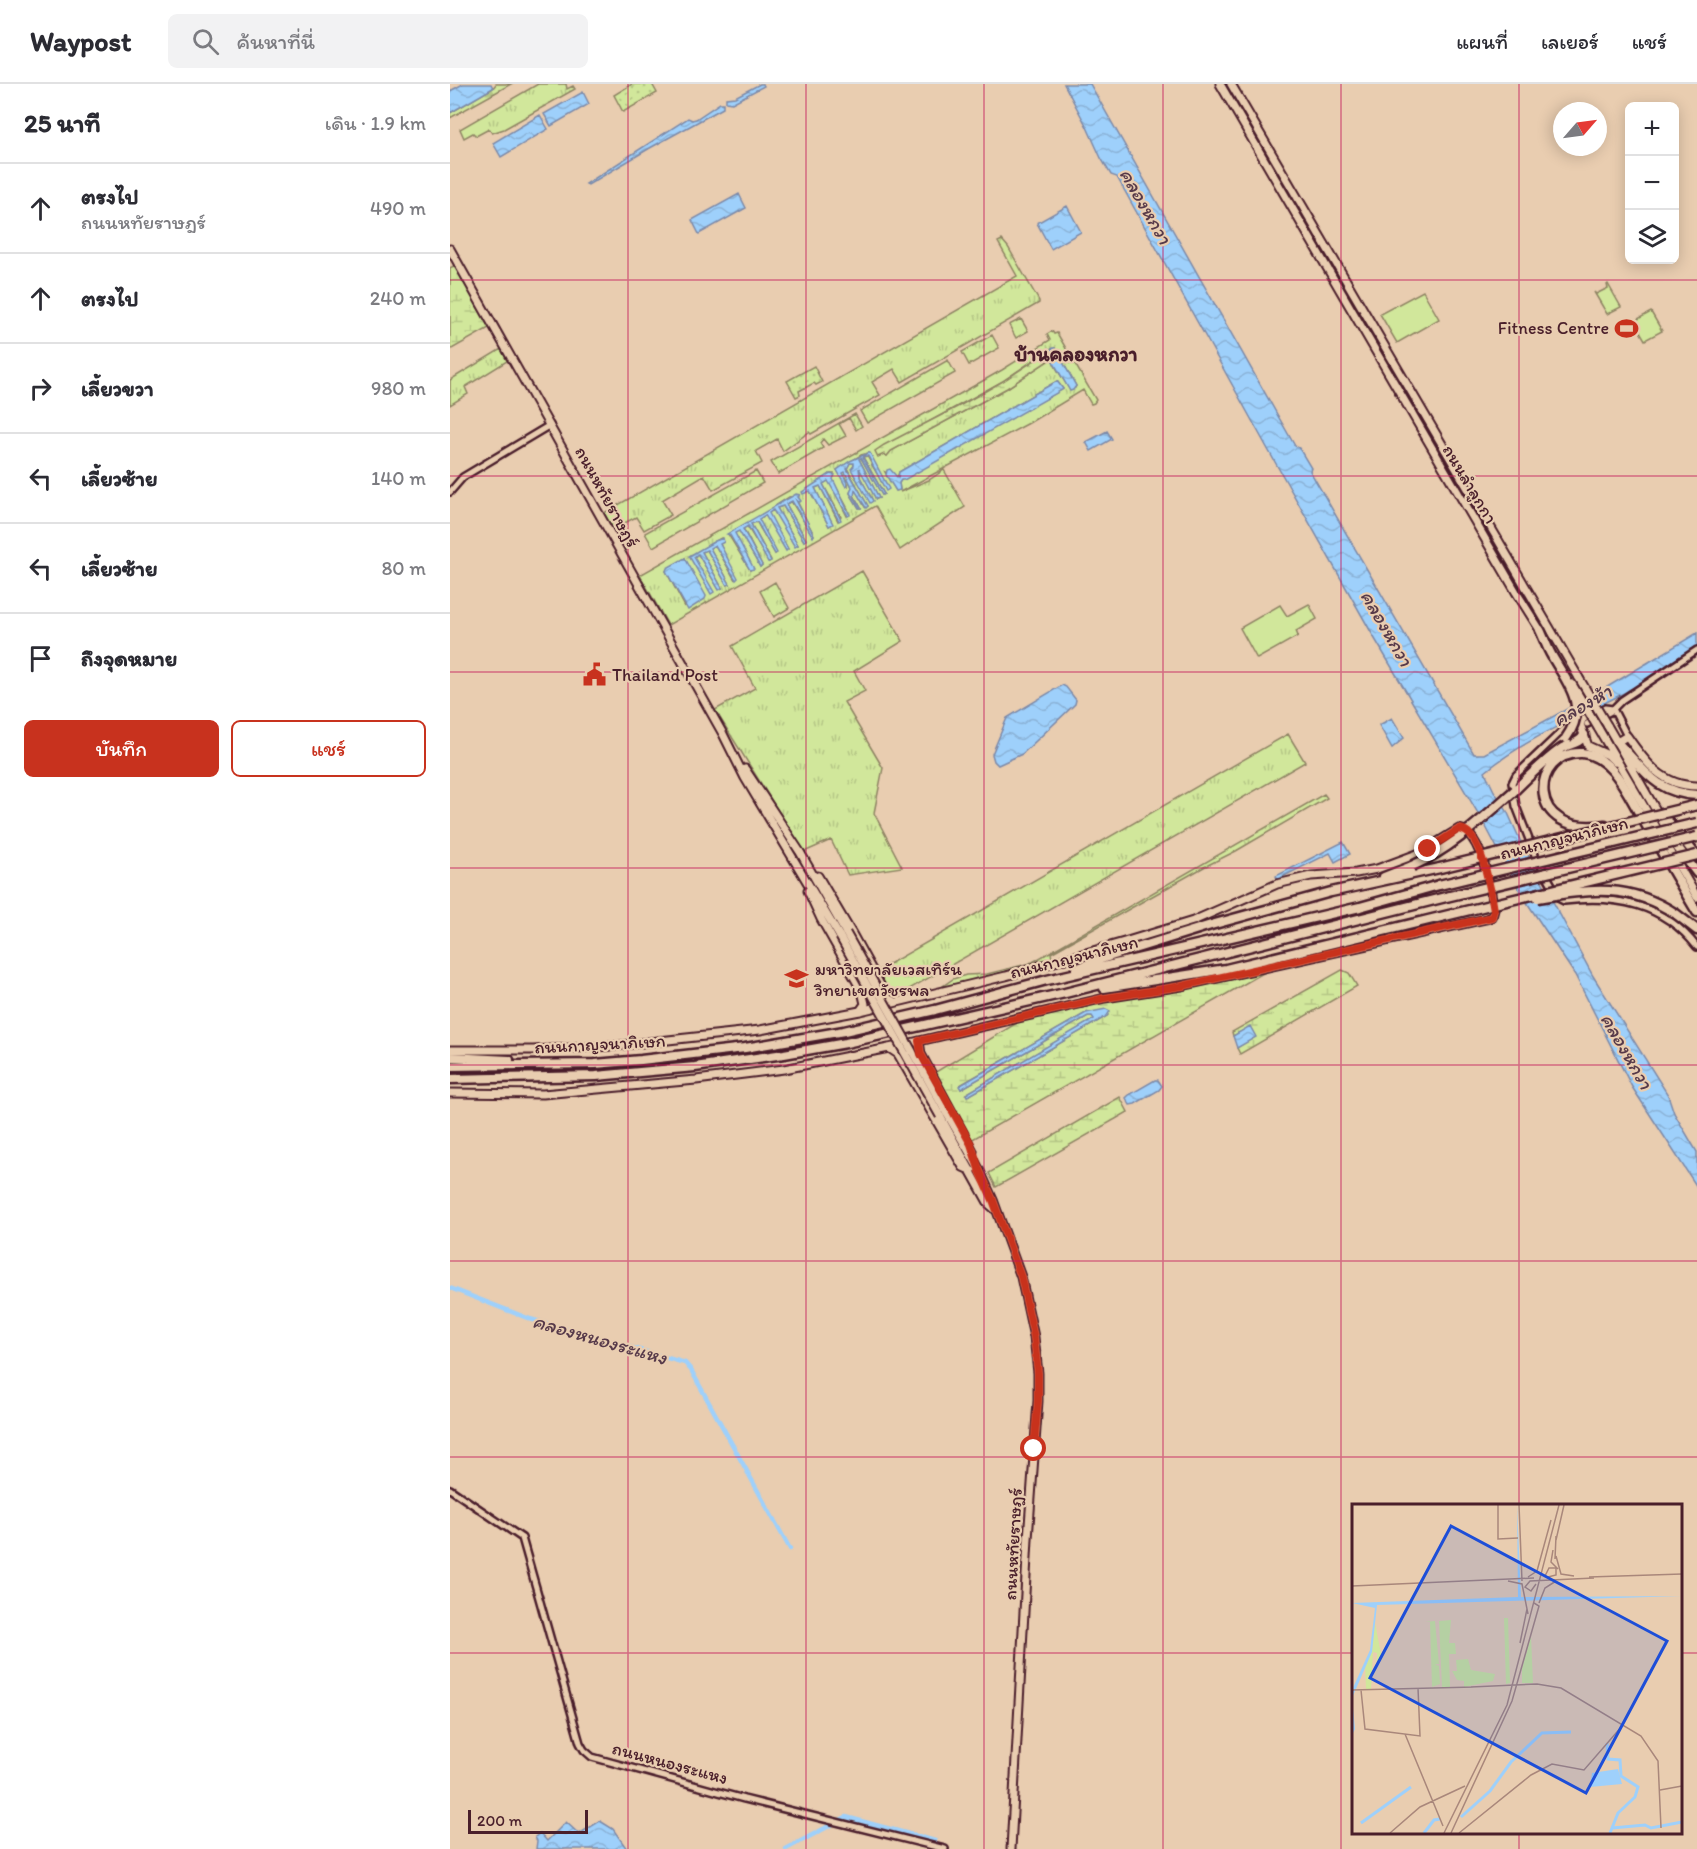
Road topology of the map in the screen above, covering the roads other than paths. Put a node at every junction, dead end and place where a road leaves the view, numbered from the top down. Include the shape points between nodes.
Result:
1 (1220, 84) edge
2 (1231, 84) edge
3 (450, 249) edge
4 (550, 425) junction
5 (450, 492) edge
6 (1540, 630) junction
7 (1697, 650) edge
8 (1613, 709) junction
9 (1584, 724) junction
10 (1598, 728) junction
11 (1584, 735) junction
12 (1627, 736) junction
13 (1617, 742) junction
14 (737, 760) junction
15 (1540, 766) junction
16 (1624, 773) junction
17 (1697, 786) edge
18 (1697, 795) edge
19 (1697, 805) edge
20 (1635, 806) junction
21 (1657, 812) junction
22 (1629, 820) junction
23 (1697, 823) edge
24 (1697, 837) edge
25 (1678, 848) junction
26 (800, 852) junction
27 (792, 856) junction
28 (1697, 856) edge
29 (1697, 873) edge
30 (1697, 880) edge
31 (1366, 883) junction
32 (1697, 897) edge
33 (1697, 904) edge
34 (1491, 906) junction
35 (1697, 912) edge
36 (1697, 930) edge
37 (843, 935) junction
38 (1697, 947) edge
39 (1047, 980) junction
40 (1065, 993) junction
41 (897, 1002) junction
42 (860, 1011) junction
43 (919, 1041) junction
44 (889, 1048) junction
45 (450, 1050) edge
46 (450, 1057) edge
47 (924, 1060) junction
48 (541, 1065) junction
49 (450, 1066) edge
50 (907, 1069) junction
51 (450, 1079) edge
52 (450, 1093) edge
53 (975, 1170) junction
54 (450, 1489) edge
55 (945, 1849) edge
56 (1011, 1849) edge

1 - 6 main road, ถนนลำลูกกา
2 - 13 main road, ถนนลำลูกกา, bridge
3 - 4 main road, ถนนหทัยราษฎร์
4 - 5 street via 463,477
4 - 14 main road, ถนนหทัยราษฎร์
6 - 10 main road, ถนนลำลูกกา, bridge
6 - 15 highway, bridge via 1576,702 1574,723 1566,738
7 - 8 street
8 - 9 street via 1605,708
8 - 12 street
9 - 10 main road via 1589,742 1595,747 1602,743
9 - 11 main road
9 - 38 street via 1573,724 1560,733 1512,783 1513,797 1535,855 1560,899 1612,899 1644,907 1676,923
10 - 16 main road, ถนนลำลูกกา
11 - 15 highway via 1581,741 1563,748
11 - 16 main road via 1589,748 1611,758
12 - 13 main road
12 - 17 main road via 1659,774 1675,783
13 - 18 highway via 1658,784
13 - 21 main road, ถนนลำลูกกา
14 - 26 main road, ถนนหทัยราษฎร์
14 - 27 main road, ถนนหทัยราษฎร์
15 - 31 highway, bridge via 1449,846 1412,866
16 - 32 main road, ถนนลำลูกกา
19 - 22 highway, bridge
20 - 22 highway, bridge via 1616,775 1598,758 1580,753 1560,758 1548,772 1543,793 1549,809 1564,822 1599,826
20 - 33 highway
20 - 35 highway
21 - 25 main road, ถนนลำลูกกา
21 - 28 highway
22 - 31 highway, bridge
23 - 39 highway, ถนนกาญจนาภิเษก, bridge
24 - 40 highway, ถนนกาญจนาภิเษก, bridge
25 - 29 highway
25 - 30 main road, ถนนลำลูกกา
26 - 37 main road, ถนนหทัยราษฎร์
26 - 41 main road via 822,882 884,992
27 - 37 main road, ถนนหทัยราษฎร์
27 - 42 main road via 821,919 862,991 865,1004
28 - 34 highway, bridge
31 - 39 highway via 1211,925
34 - 36 highway, bridge via 1573,891 1621,891 1662,905
34 - 40 highway, bridge via 1226,969
37 - 53 main road, ถนนหทัยราษฎร์, bridge
39 - 48 highway, ถนนกาญจนาภิเษก via 936,1010 782,1043 641,1060
40 - 51 highway, ถนนกาญจนาภิเษก via 846,1043 747,1060 596,1076
41 - 42 main road
41 - 43 main road via 1006,976 1193,921 1277,884 1377,869 1420,853 1459,829 1471,835 1484,867 1494,910 1492,917
42 - 45 main road via 760,1030 613,1046
43 - 44 main road
43 - 47 main road
44 - 50 main road via 898,1053
44 - 52 main road via 784,1069 696,1080 543,1094
46 - 48 highway
47 - 50 main road via 915,1059
47 - 53 main road via 971,1144
48 - 49 highway, ถนนกาญจนาภิเษก
50 - 53 main road via 963,1167
53 - 56 main road, ถนนหทัยราษฎร์ via 989,1204 996,1210 1021,1277 1034,1337 1038,1389
54 - 55 street, ถนนหนองระแหง via 522,1538 578,1736 588,1754 598,1760

